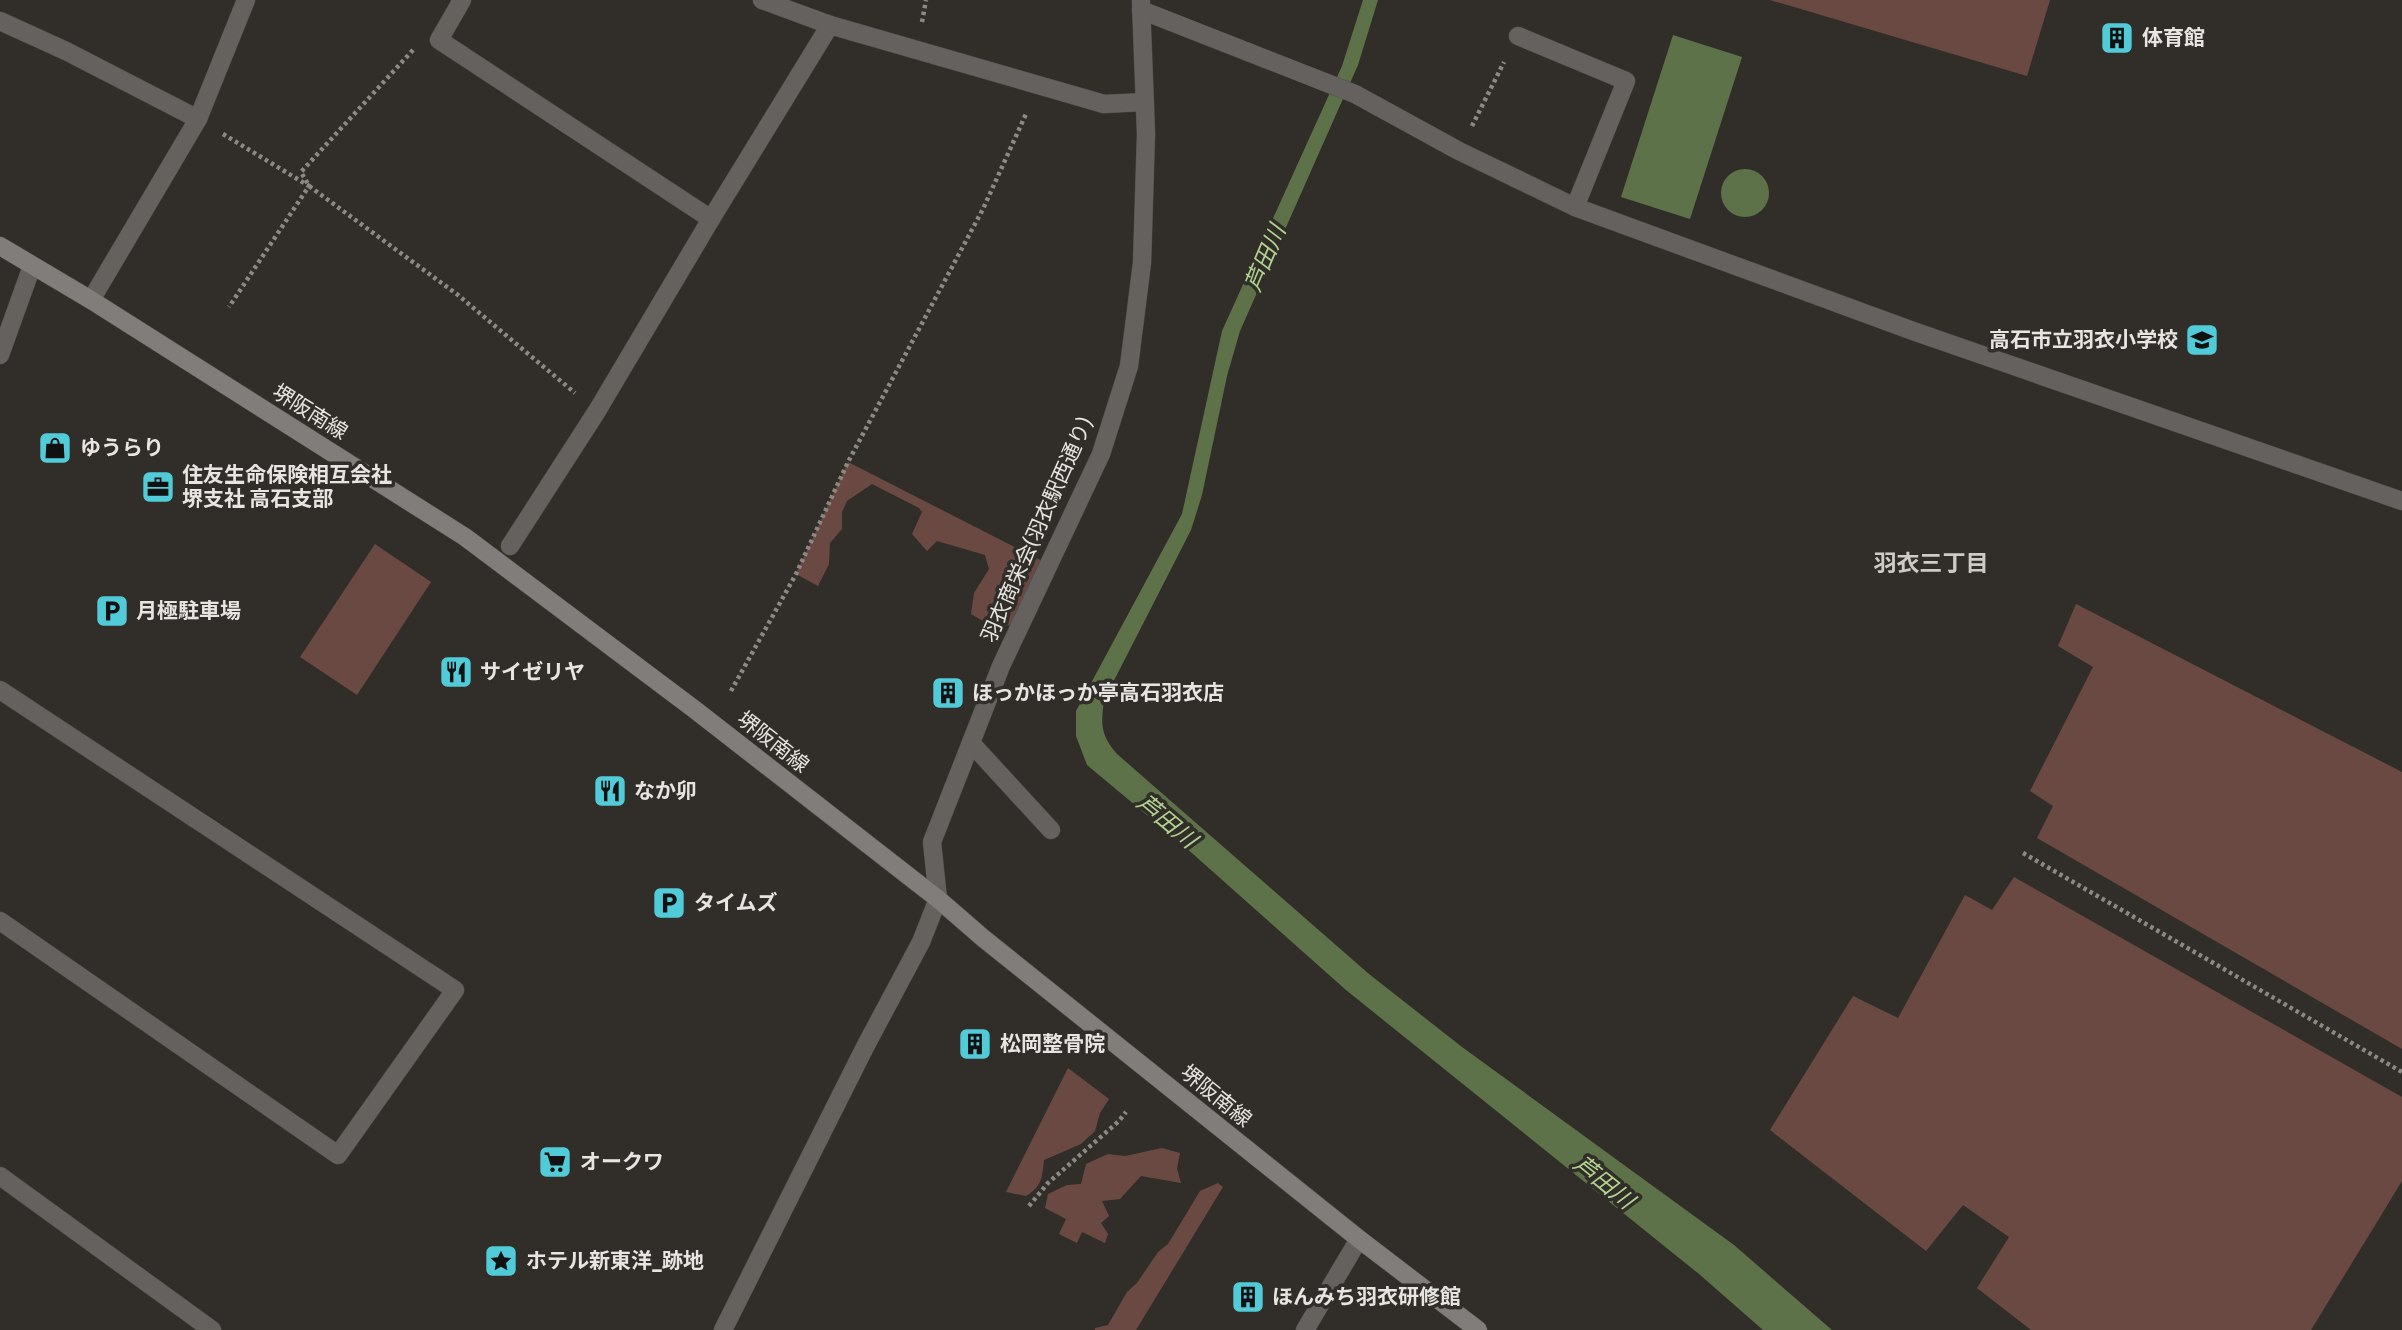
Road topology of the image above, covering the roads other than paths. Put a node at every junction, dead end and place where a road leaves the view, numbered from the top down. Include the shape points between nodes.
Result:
1 (246, 0) edge
2 (462, 0) edge
3 (762, 0) edge
4 (1141, 5) edge
5 (0, 21) edge
6 (830, 25) junction
7 (1518, 36) road end
8 (1145, 102) junction
9 (198, 119) junction
10 (1575, 207) junction
11 (711, 219) junction
12 (0, 246) edge
13 (33, 266) junction
14 (91, 300) junction
15 (0, 355) edge
16 (2402, 501) edge
17 (510, 546) dead end
18 (0, 690) edge
19 (971, 743) junction
20 (1051, 830) dead end
21 (938, 899) junction
22 (0, 921) edge
23 (0, 1177) edge
24 (1359, 1238) junction
25 (725, 1329) edge
26 (212, 1330) edge
27 (1305, 1330) edge
28 (1478, 1330) edge

1 - 9 street
2 - 11 street via 439,40
3 - 6 street
4 - 8 street, 羽衣商栄会(羽衣駅西通り)
4 - 10 street via 1355,94
5 - 9 street
6 - 8 street via 1104,104
6 - 11 street
7 - 10 street via 1626,81
8 - 19 street, 羽衣商栄会(羽衣駅西通り) via 1142,263 1129,366 1101,454 1001,666
9 - 14 street
10 - 16 street via 1913,331
11 - 17 street
12 - 13 main road, 堺阪南線
13 - 14 main road, 堺阪南線
13 - 15 street
14 - 21 main road, 堺阪南線 via 466,537
18 - 22 street via 455,990 338,1155
19 - 20 street
19 - 21 street, 羽衣商栄会(羽衣駅西通り) via 932,842
21 - 24 main road, 堺阪南線
21 - 25 street via 921,942
23 - 26 street
24 - 27 street
24 - 28 main road, 堺阪南線

